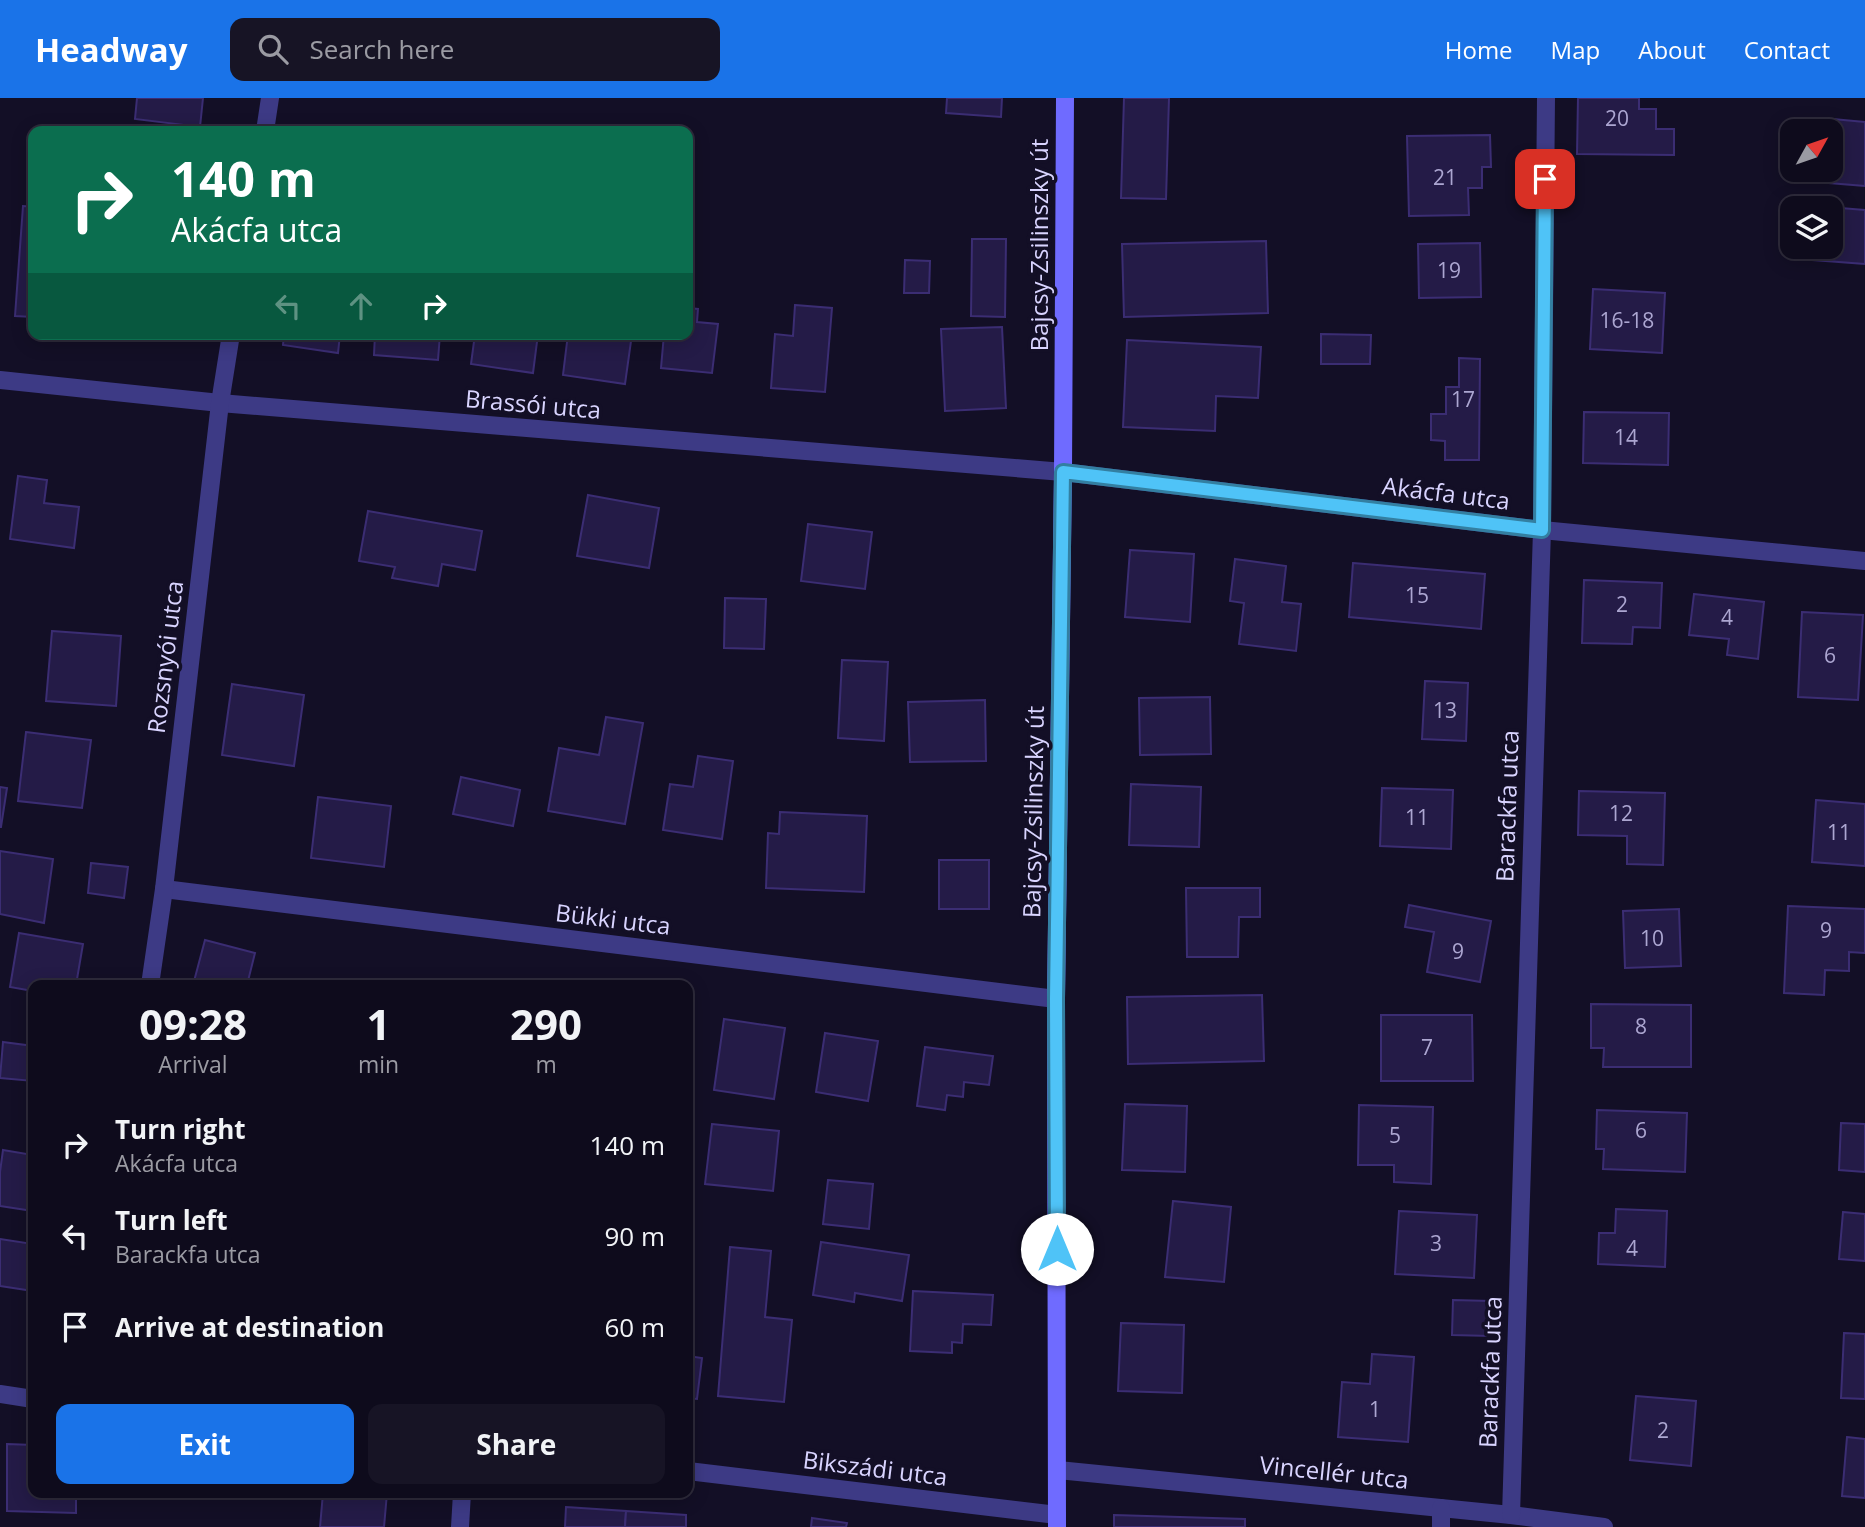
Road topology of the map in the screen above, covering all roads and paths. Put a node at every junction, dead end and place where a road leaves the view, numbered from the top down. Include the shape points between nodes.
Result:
1 (270, 98) edge
2 (1065, 98) edge
3 (1546, 98) edge
4 (266, 126) edge
5 (230, 340) edge
6 (0, 380) edge
7 (220, 404) junction
8 (1063, 472) junction
9 (1542, 530) junction
10 (1865, 561) edge
11 (164, 889) junction
12 (151, 980) edge
13 (1056, 999) junction
14 (0, 1394) edge
15 (28, 1398) edge
16 (1058, 1471) junction
17 (693, 1472) edge
18 (462, 1498) edge
19 (1441, 1508) junction
20 (1511, 1515) junction
21 (1057, 1521) edge
22 (460, 1527) edge
23 (1441, 1527) edge
24 (1604, 1527) edge

1 - 4 street
2 - 8 main road, Bajcsy-Zsilinszky út
3 - 9 street, Barackfa utca
5 - 7 street, Rozsnyói utca
6 - 7 street, Brassói utca
7 - 8 street, Brassói utca
7 - 11 street, Rozsnyói utca
8 - 9 street, Akácfa utca
8 - 13 main road, Bajcsy-Zsilinszky út
9 - 10 street, Akácfa utca
9 - 20 street, Barackfa utca
11 - 12 street, Rozsnyói utca
11 - 13 street, Bükki utca
13 - 16 main road, Bajcsy-Zsilinszky út
14 - 15 street
16 - 19 street, Vincellér utca
16 - 21 main road, Bajcsy-Zsilinszky út
17 - 21 street, Bikszádi utca
18 - 22 street
19 - 20 street, Vincellér utca
19 - 23 street
20 - 24 street, Vincellér utca

